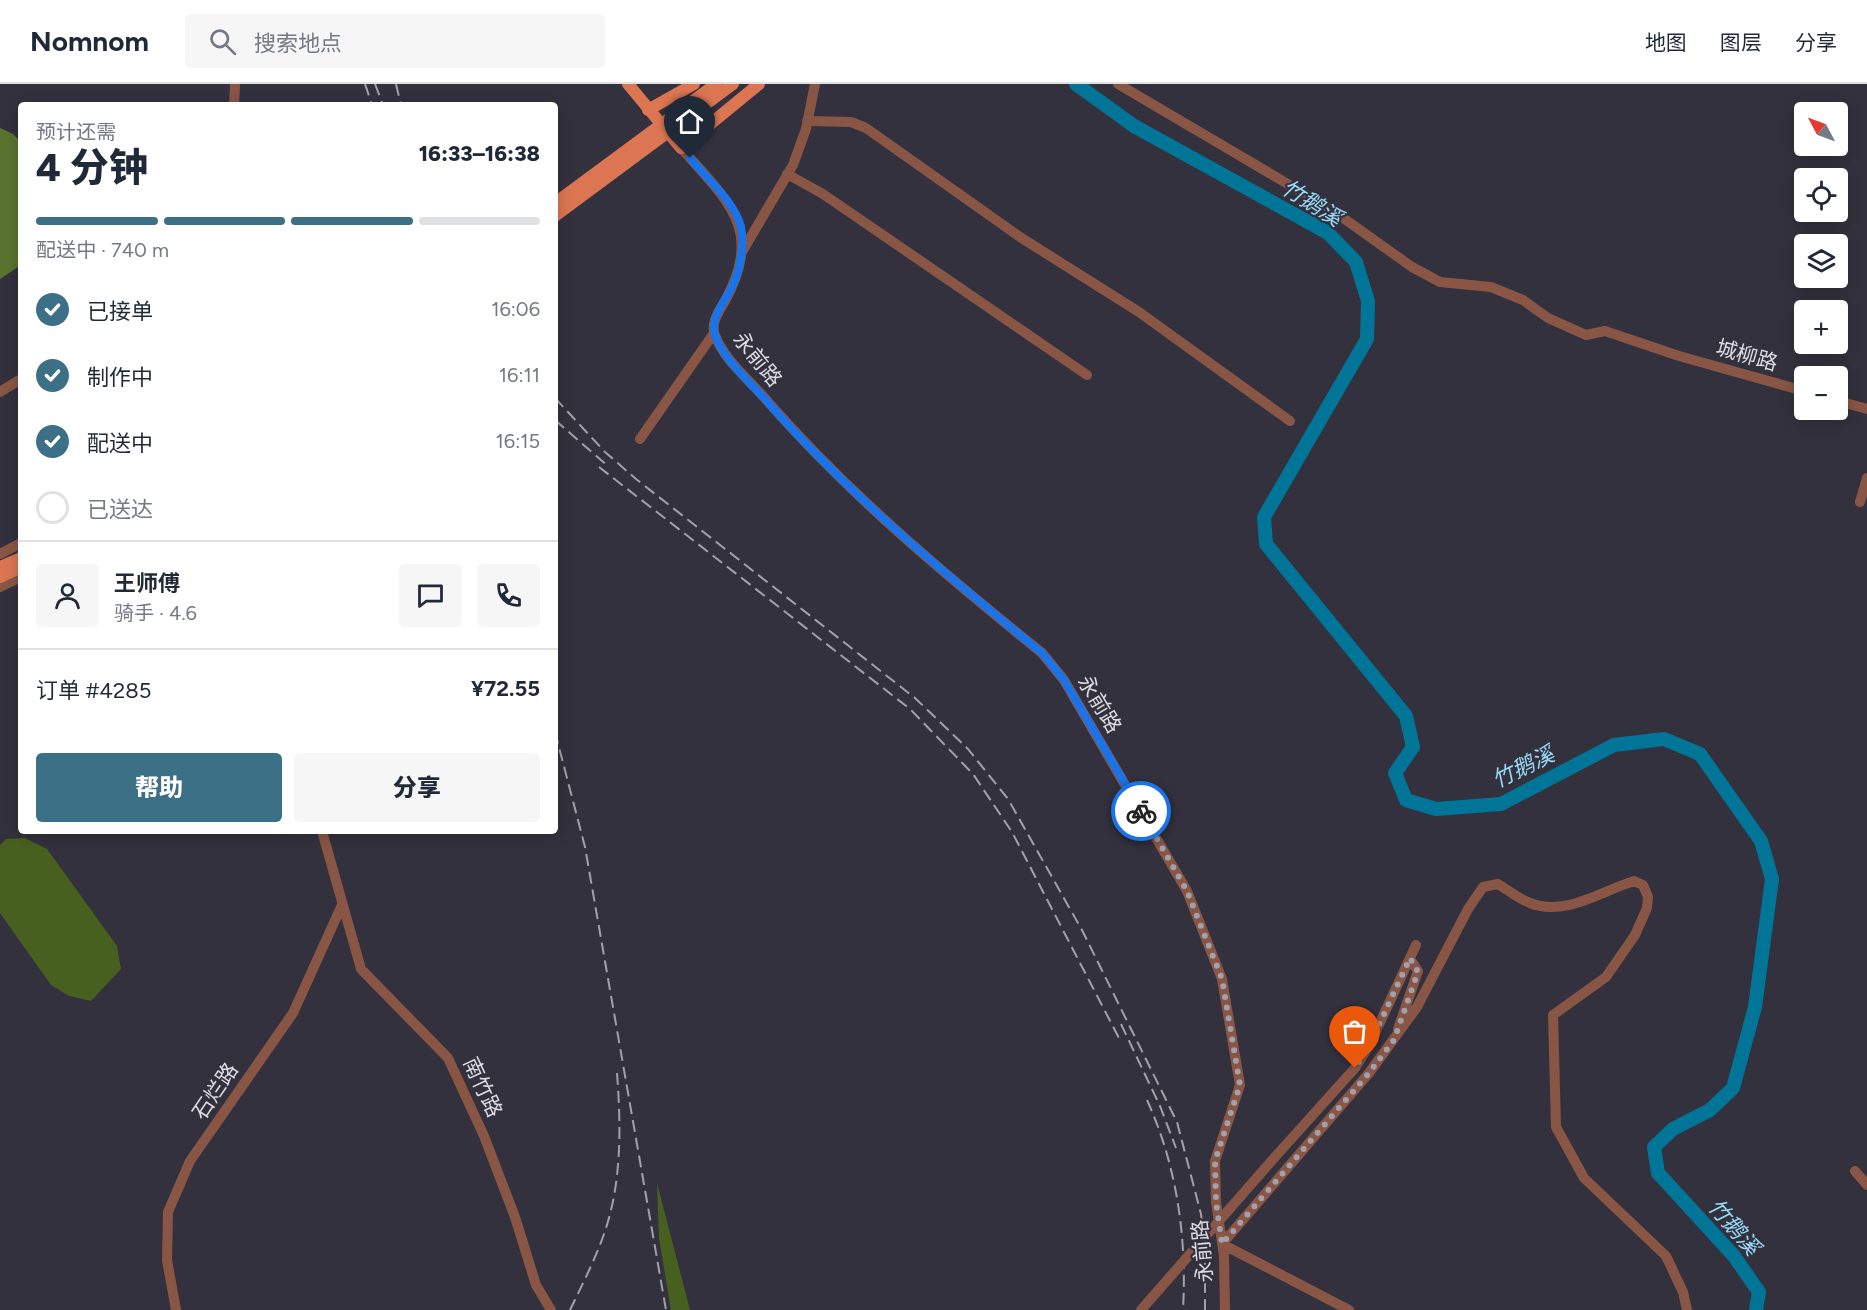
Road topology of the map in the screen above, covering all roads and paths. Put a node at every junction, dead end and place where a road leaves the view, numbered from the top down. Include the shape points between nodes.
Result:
1 (235, 84) edge
2 (628, 84) edge
3 (694, 84) edge
4 (716, 84) edge
5 (733, 84) edge
6 (759, 84) edge
7 (815, 84) edge
8 (1118, 84) edge
9 (234, 102) edge
10 (648, 110) junction
11 (807, 121) junction
12 (681, 148) junction
13 (787, 174) junction
14 (558, 201) edge
15 (558, 214) edge
16 (742, 252) junction
17 (714, 333) junction
18 (1087, 375) dead end
19 (18, 381) edge
20 (1794, 388) edge
21 (0, 392) edge
22 (1848, 404) edge
23 (1867, 409) edge
24 (1290, 421) dead end
25 (640, 440) dead end
26 (1867, 478) edge
27 (1860, 501) dead end
28 (18, 545) edge
29 (0, 554) edge
30 (18, 559) edge
31 (0, 567) edge
32 (18, 569) edge
33 (0, 578) edge
34 (18, 578) edge
35 (0, 587) edge
36 (323, 834) edge
37 (342, 905) junction
38 (1416, 945) dead end
39 (1410, 958) junction
40 (1394, 1040) junction
41 (1856, 1171) dead end
42 (1867, 1185) edge
43 (1222, 1244) junction
44 (176, 1310) edge
45 (551, 1310) edge
46 (1141, 1310) edge
47 (1225, 1310) edge
48 (1349, 1310) edge
49 (1687, 1310) edge

1 - 9 street
2 - 10 main road
3 - 10 main road
4 - 14 main road, bridge
5 - 15 main road, bridge
6 - 12 main road
7 - 11 street
8 - 20 street, 城柳路 via 1332,210 1412,267 1440,282 1491,287 1586,335 1605,331
10 - 12 main road
11 - 13 street
11 - 24 street via 851,122 866,128 1020,237 1139,312
12 - 16 street, 永前路 via 730,207 741,227
13 - 16 street
13 - 18 street via 823,194
16 - 17 street, 永前路 via 734,284 716,318
17 - 25 street
17 - 43 street, 永前路 via 726,354 801,441 869,508 1042,653 1064,680 1187,891 1222,979 1240,1085 1215,1161
19 - 21 street
22 - 23 street
26 - 27 street
28 - 29 street
30 - 31 main road
32 - 33 main road
34 - 35 street
36 - 37 street, 南竹路
37 - 44 street, 石烂路 via 293,1013 190,1161 168,1212 167,1260
37 - 45 street, 南竹路 via 361,969 448,1058 484,1136 536,1285
38 - 39 street
39 - 40 street via 1418,972
39 - 46 street, bridge via 1355,1068
40 - 43 street
40 - 49 street via 1417,1007 1468,909 1484,887 1498,884 1530,904 1553,908 1566,907 1634,881 1642,885 1648,897 1647,908 1635,935 1606,977 1553,1015 1556,1128 1584,1178 1666,1256
41 - 42 street
43 - 47 street, 永前路
43 - 48 street

